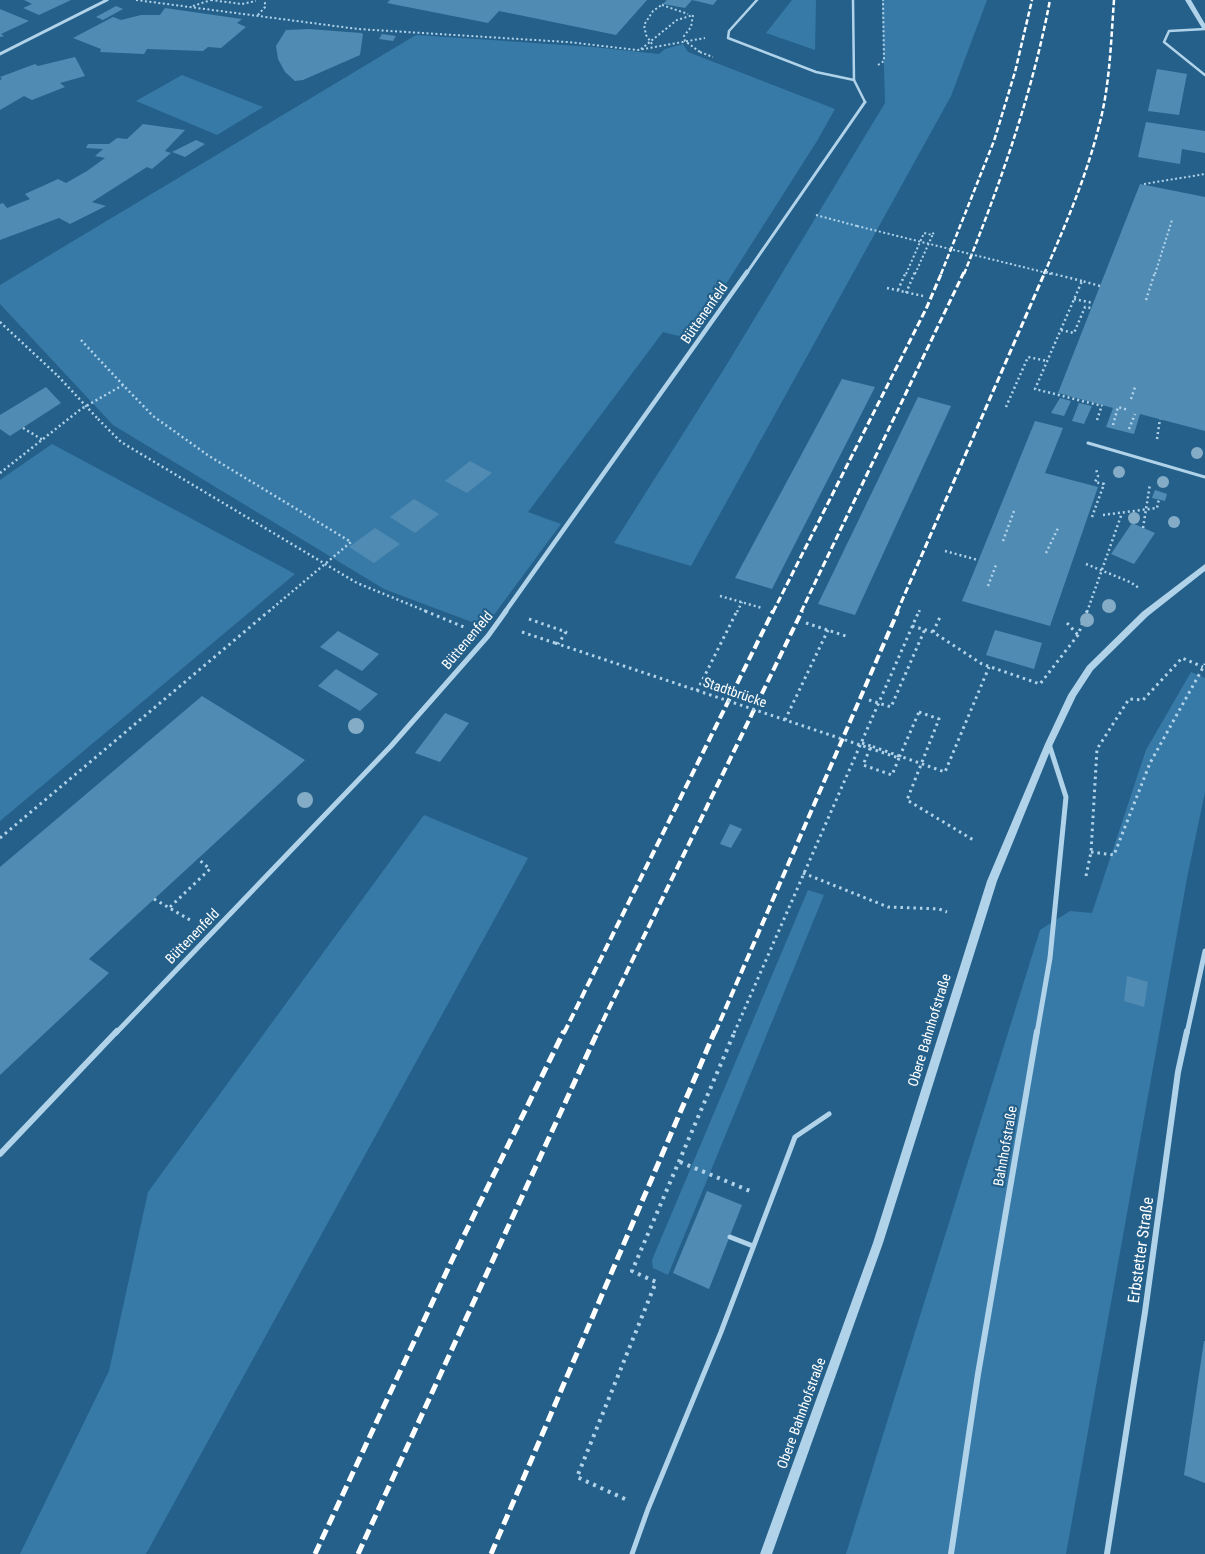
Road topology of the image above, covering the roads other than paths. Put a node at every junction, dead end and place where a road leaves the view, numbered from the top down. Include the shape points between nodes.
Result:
1 (107, 0) edge
2 (757, 0) edge
3 (853, 0) edge
4 (1188, 0) edge
5 (1205, 28) edge
6 (0, 54) edge
7 (1205, 75) edge
8 (854, 80) junction
9 (865, 102) joint
10 (1088, 443) dead end
11 (1205, 477) edge
12 (1205, 567) edge
13 (1049, 744) junction
14 (1205, 951) edge
15 (829, 1114) dead end
16 (0, 1154) edge
17 (730, 1237) dead end
18 (753, 1246) junction
19 (632, 1554) edge
20 (766, 1554) edge
21 (951, 1554) edge
22 (1107, 1554) edge

1 - 6 street
2 - 8 lane via 729,32 728,38 816,72
3 - 8 lane
4 - 5 street
5 - 7 lane via 1169,31 1164,42
8 - 9 lane, Büttenenfeld
9 - 16 street, Büttenenfeld via 488,636 391,746
10 - 11 lane
12 - 13 street, Obere Bahnhofstraße via 1145,614 1090,668 1072,695
13 - 20 street, Obere Bahnhofstraße via 992,881 878,1243
13 - 21 street, Bahnhofstraße via 1066,796 1050,958 978,1374
14 - 22 street, Erbstetter Straße via 1178,1072
15 - 18 lane via 796,1137
17 - 18 lane
18 - 19 lane

